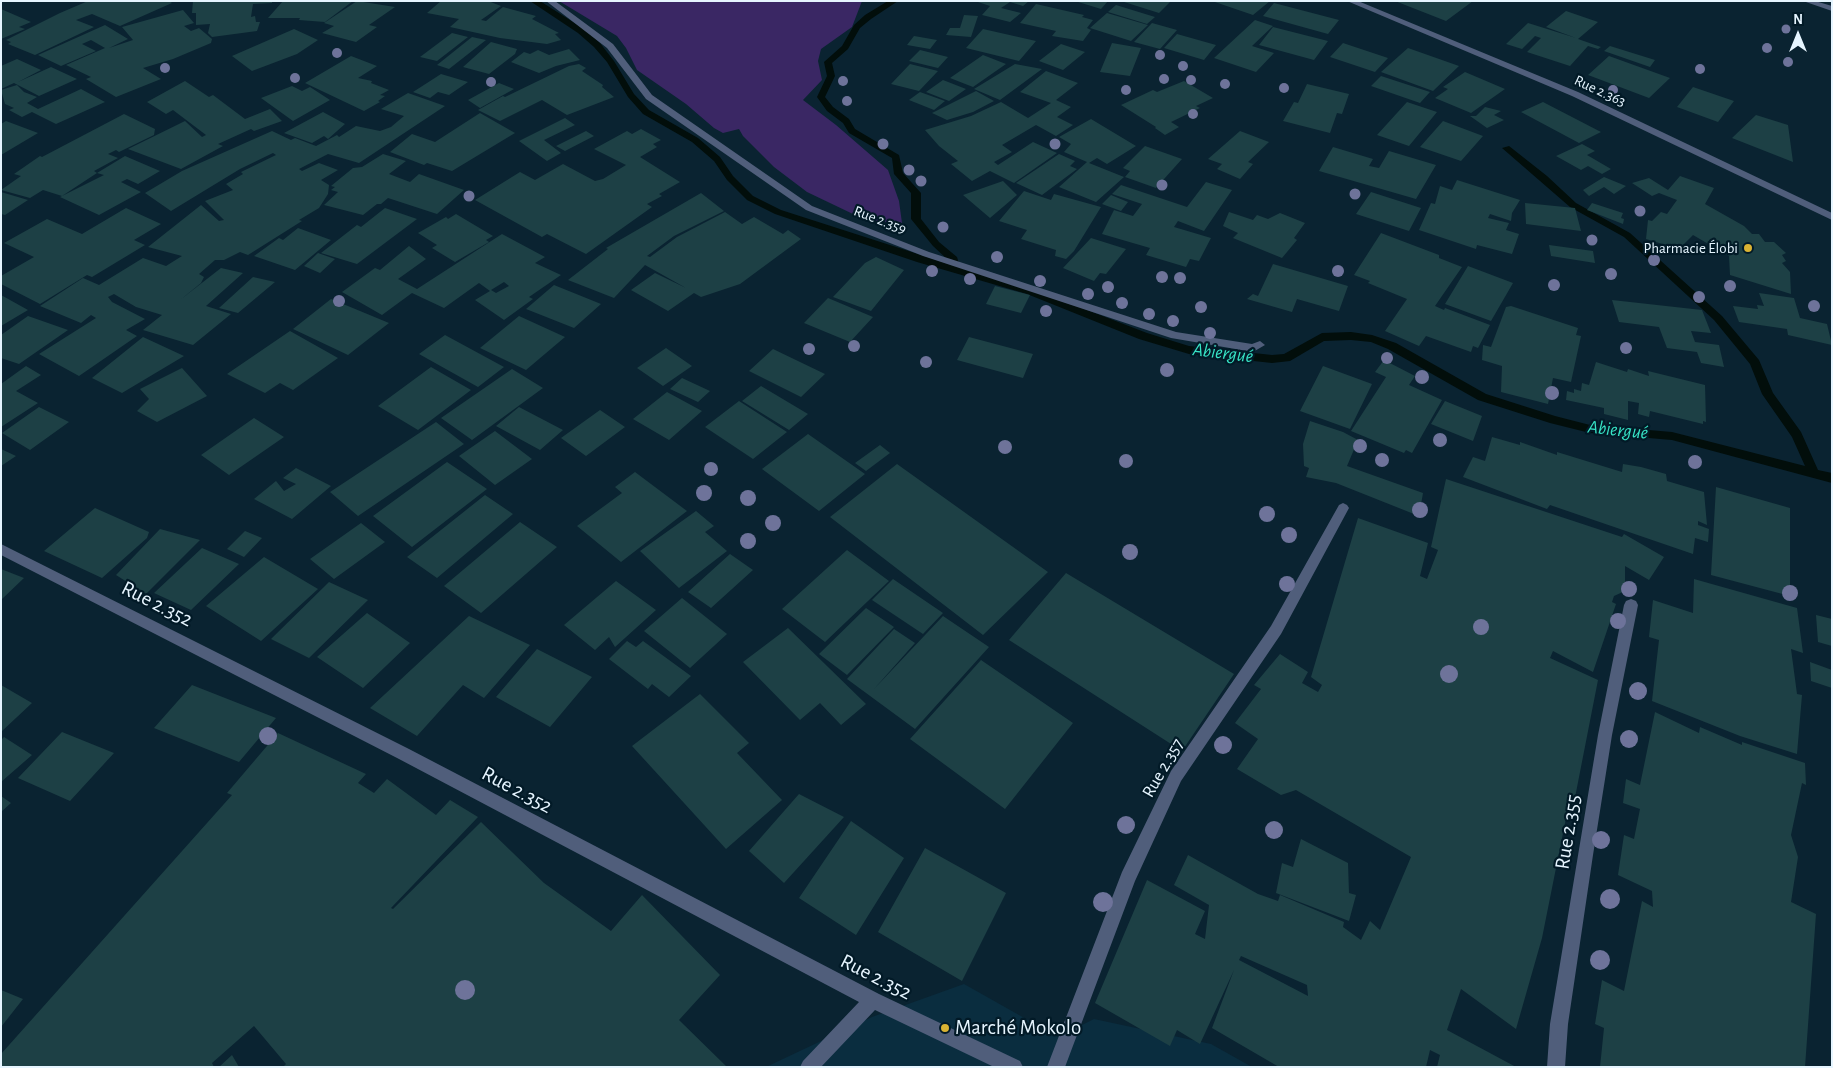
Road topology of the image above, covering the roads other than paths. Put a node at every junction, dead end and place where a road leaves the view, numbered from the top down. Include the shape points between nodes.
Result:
1 (550, 1) edge
2 (1351, 1) edge
3 (1807, 1) edge
4 (1832, 9) edge
5 (1832, 217) edge
6 (1260, 345) dead end
7 (1342, 508) dead end
8 (1, 549) edge
9 (1632, 605) dead end
10 (873, 1000) junction
11 (808, 1067) edge
12 (1014, 1067) edge
13 (1056, 1067) edge
14 (1556, 1067) edge

1 - 6 street, Rue 2.359 via 610,46 649,97 809,208 926,254 1175,335 1253,348
2 - 5 street, Rue 2.363 via 1575,94
3 - 4 street
7 - 13 street, Rue 2.357 via 1276,630 1176,776 1128,878
8 - 10 street, Rue 2.352 via 404,754
9 - 14 street, Rue 2.355 via 1588,837 1559,1024
10 - 11 street
10 - 12 street, Rue 2.352

